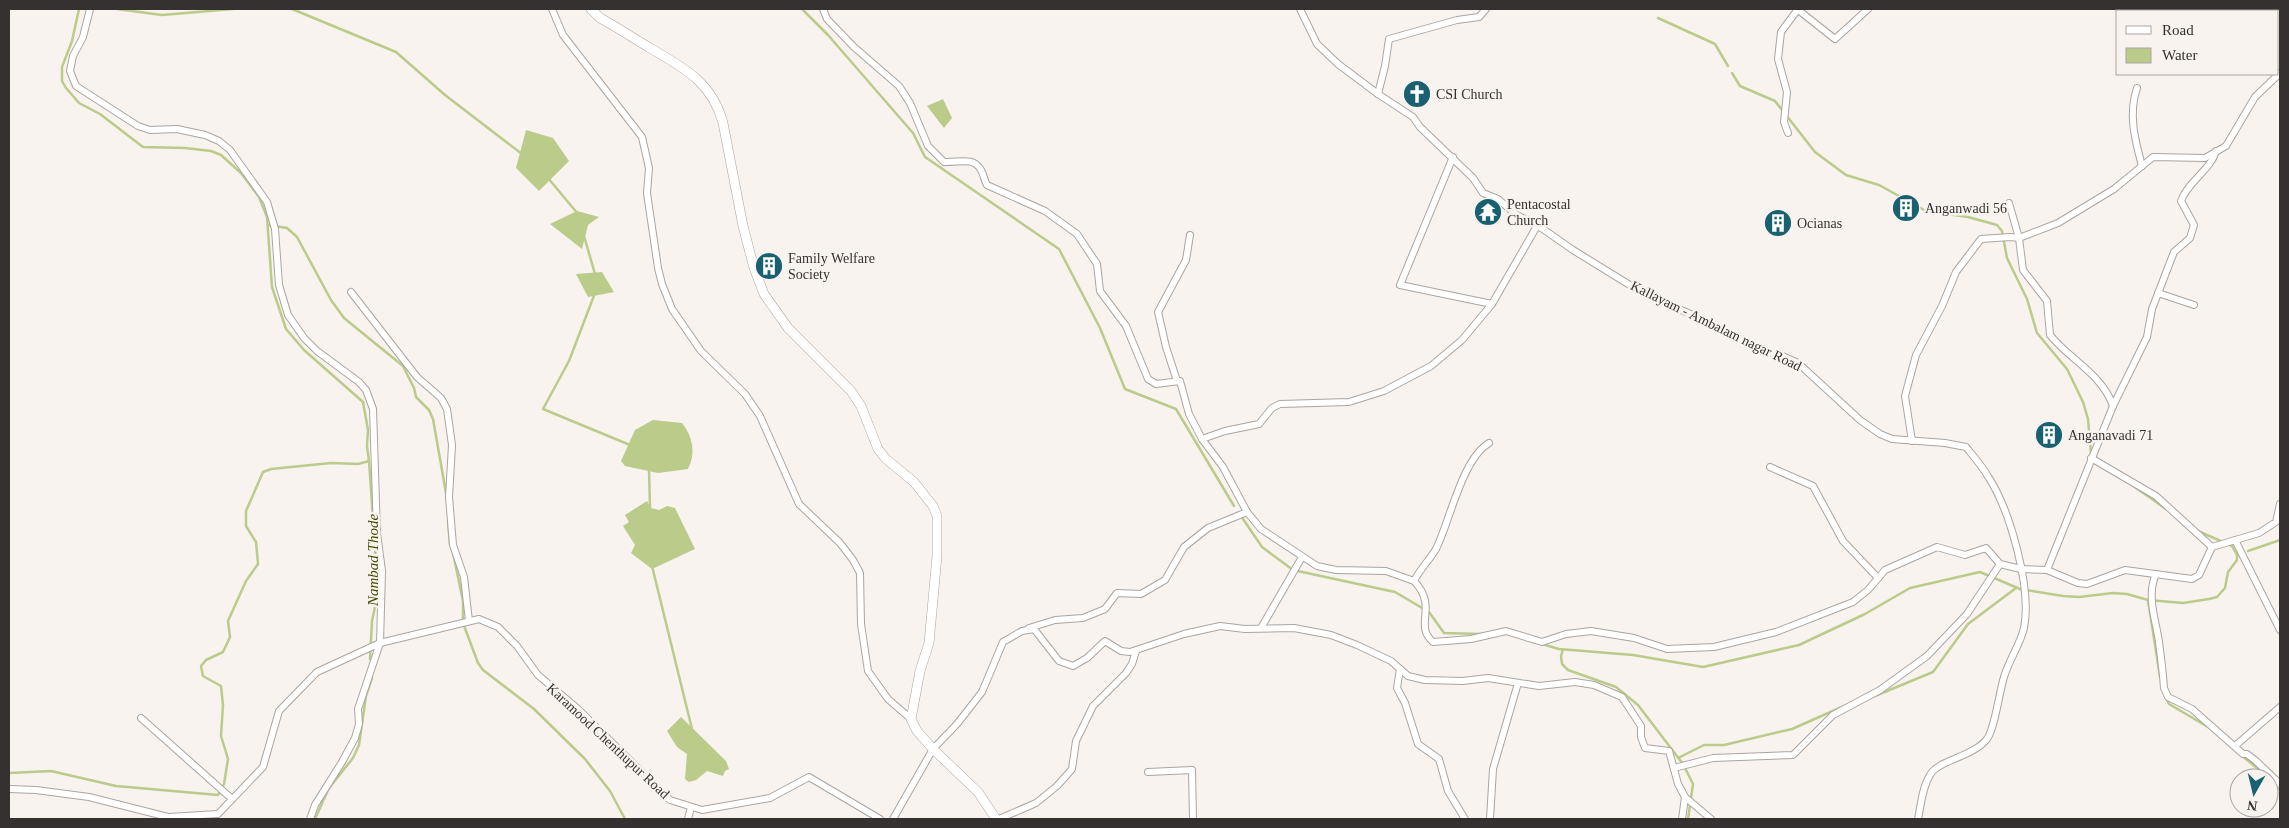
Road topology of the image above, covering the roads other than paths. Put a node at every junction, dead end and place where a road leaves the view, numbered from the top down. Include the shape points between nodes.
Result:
1 (90, 9) edge
2 (552, 9) edge
3 (591, 9) edge
4 (823, 9) edge
5 (1300, 9) edge
6 (1486, 9) edge
7 (1797, 9) edge
8 (1868, 9) edge
9 (2278, 75) edge
10 (2137, 88) dead end
11 (1378, 94) junction
12 (1788, 134) dead end
13 (2216, 151) junction
14 (1453, 157) junction
15 (2142, 166) junction
16 (2009, 203) dead end
17 (1537, 226) junction
18 (1190, 235) dead end
19 (2019, 238) junction
20 (351, 292) dead end
21 (2158, 293) junction
22 (1492, 304) junction
23 (2194, 305) dead end
24 (1177, 381) junction
25 (2113, 406) junction
26 (1202, 439) junction
27 (1912, 441) junction
28 (1488, 443) dead end
29 (2091, 458) junction
30 (1770, 467) dead end
31 (2280, 504) edge
32 (1247, 512) junction
33 (2236, 540) junction
34 (2212, 547) junction
35 (1302, 557) junction
36 (2000, 564) junction
37 (2021, 569) junction
38 (2047, 570) junction
39 (2156, 574) junction
40 (1878, 578) junction
41 (1415, 581) junction
42 (466, 622) junction
43 (1028, 628) junction
44 (1261, 628) junction
45 (2280, 630) edge
46 (377, 644) junction
47 (1136, 651) junction
48 (1400, 669) junction
49 (1518, 683) junction
50 (2280, 707) edge
51 (141, 718) dead end
52 (911, 719) junction
53 (2235, 746) junction
54 (933, 749) junction
55 (1674, 768) junction
56 (1148, 772) dead end
57 (2280, 784) edge
58 (9, 789) edge
59 (1685, 797) junction
60 (232, 800) junction
61 (692, 807) junction
62 (310, 819) edge
63 (688, 819) edge
64 (880, 819) edge
65 (893, 819) edge
66 (998, 819) edge
67 (1193, 819) edge
68 (1465, 819) edge
69 (1490, 819) edge
70 (1682, 819) edge
71 (1711, 819) edge
72 (1918, 819) edge

1 - 46 street via 70,71 76,86 138,126 205,135 230,150 267,202 275,229 279,285 288,315 317,351 366,390 373,410 377,533 382,571
2 - 52 street via 563,35 642,137 658,268 672,309 701,351 745,394 760,416 799,504 853,560 860,574 861,631 868,671 888,699
3 - 52 street via 600,18 684,67 714,100 723,123 743,226 764,294 788,328 851,391 861,406 878,449 914,482 933,506 937,516 937,556 930,634
4 - 24 street via 827,20 899,86 910,103 928,146 938,157 944,162 975,163 987,185 1045,211 1077,234 1097,264 1100,291 1126,326 1148,379 1156,384
5 - 11 street, Kallayam - Ambalam nagar Road via 1317,44
6 - 11 street via 1479,17 1389,39
7 - 8 street via 1835,39
7 - 12 street via 1781,32 1778,59 1787,92 1784,120
9 - 13 street via 2255,97 2226,146
10 - 15 street via 2133,118
11 - 14 street, Kallayam - Ambalam nagar Road via 1413,116 1420,127
13 - 15 street via 2205,158 2153,157
13 - 21 street via 2183,195 2181,201 2194,225 2190,238 2174,252
14 - 17 street, Kallayam - Ambalam nagar Road via 1483,193 1498,199 1515,214
14 - 22 street via 1400,286
15 - 19 street via 2114,189 2058,223
16 - 19 street
17 - 22 street
17 - 27 street, Kallayam - Ambalam nagar Road via 1646,295 1700,318 1762,351 1798,363 1860,420 1880,434
18 - 24 street via 1186,260 1158,312
19 - 25 street via 2023,270 2047,301 2050,335 2092,374 2109,394
19 - 27 street via 1981,239 1956,272 1916,355 1904,396
20 - 42 street via 417,377 441,398 447,409 452,446 449,497 453,544 464,577
21 - 23 street
21 - 25 street via 2147,337
22 - 26 street via 1462,340 1431,366 1384,391 1349,402 1280,404 1272,408 1259,424
24 - 26 street via 1180,381 1189,414
25 - 29 street
26 - 32 street via 1223,467
27 - 37 street, Kallayam - Ambalam nagar Road via 1966,448 1990,478 2003,504
28 - 41 street via 1475,457 1448,513 1435,551
29 - 34 street via 2156,496
29 - 38 street
30 - 40 street via 1812,486 1843,541
31 - 33 street via 2276,522 2259,533
32 - 35 street via 1261,529
32 - 43 street via 1208,528 1184,547 1165,580 1141,594 1117,593 1104,608 1083,618 1055,620
33 - 34 street
33 - 45 street
34 - 39 street via 2199,575 2192,579
35 - 41 street via 1317,566 1386,572
35 - 44 street
36 - 37 street
36 - 40 street via 1986,548 1965,555 1937,547 1885,570
36 - 55 street via 1967,614 1927,656 1880,690 1833,715 1793,755 1713,758
37 - 38 street
37 - 72 street, Kallayam - Ambalam nagar Road via 2024,627 2004,677 1991,730 1987,739 1974,751 1930,773
38 - 39 street via 2078,584 2087,584 2124,570
39 - 53 street via 2152,608 2167,695 2192,709
40 - 41 street via 1853,602 1776,632 1714,647 1667,648 1634,638 1591,631 1566,634 1542,642 1506,631 1471,639 1433,642 1424,627 1427,602
42 - 46 street
42 - 61 street, Karamood Chenthupur Road via 478,619 498,627 538,675 578,709 670,800
43 - 47 street via 1036,630 1059,661 1068,665 1087,658 1105,641 1121,651
43 - 54 street via 1003,642 982,692
44 - 47 street via 1220,626 1184,634
44 - 48 street via 1294,628 1331,635 1379,655
46 - 60 street via 317,672 279,711 263,768
46 - 62 street via 358,709 359,724 355,738
47 - 66 street via 1126,672 1093,706 1076,741 1072,769 1036,803
48 - 49 street via 1408,676 1425,680 1488,678
48 - 68 street via 1397,688 1418,744 1439,759 1448,791
49 - 55 street via 1539,686 1574,682 1620,695 1637,718 1645,748 1669,751
49 - 69 street via 1493,769
50 - 53 street
51 - 60 street
52 - 54 street
53 - 57 street
54 - 65 street
54 - 66 street via 978,792
55 - 59 street
56 - 67 street via 1192,770
58 - 60 street via 89,797 168,817 218,814
59 - 70 street
59 - 71 street
61 - 63 street
61 - 64 street, Karamood Chenthupur Road via 702,810 770,798 810,777

